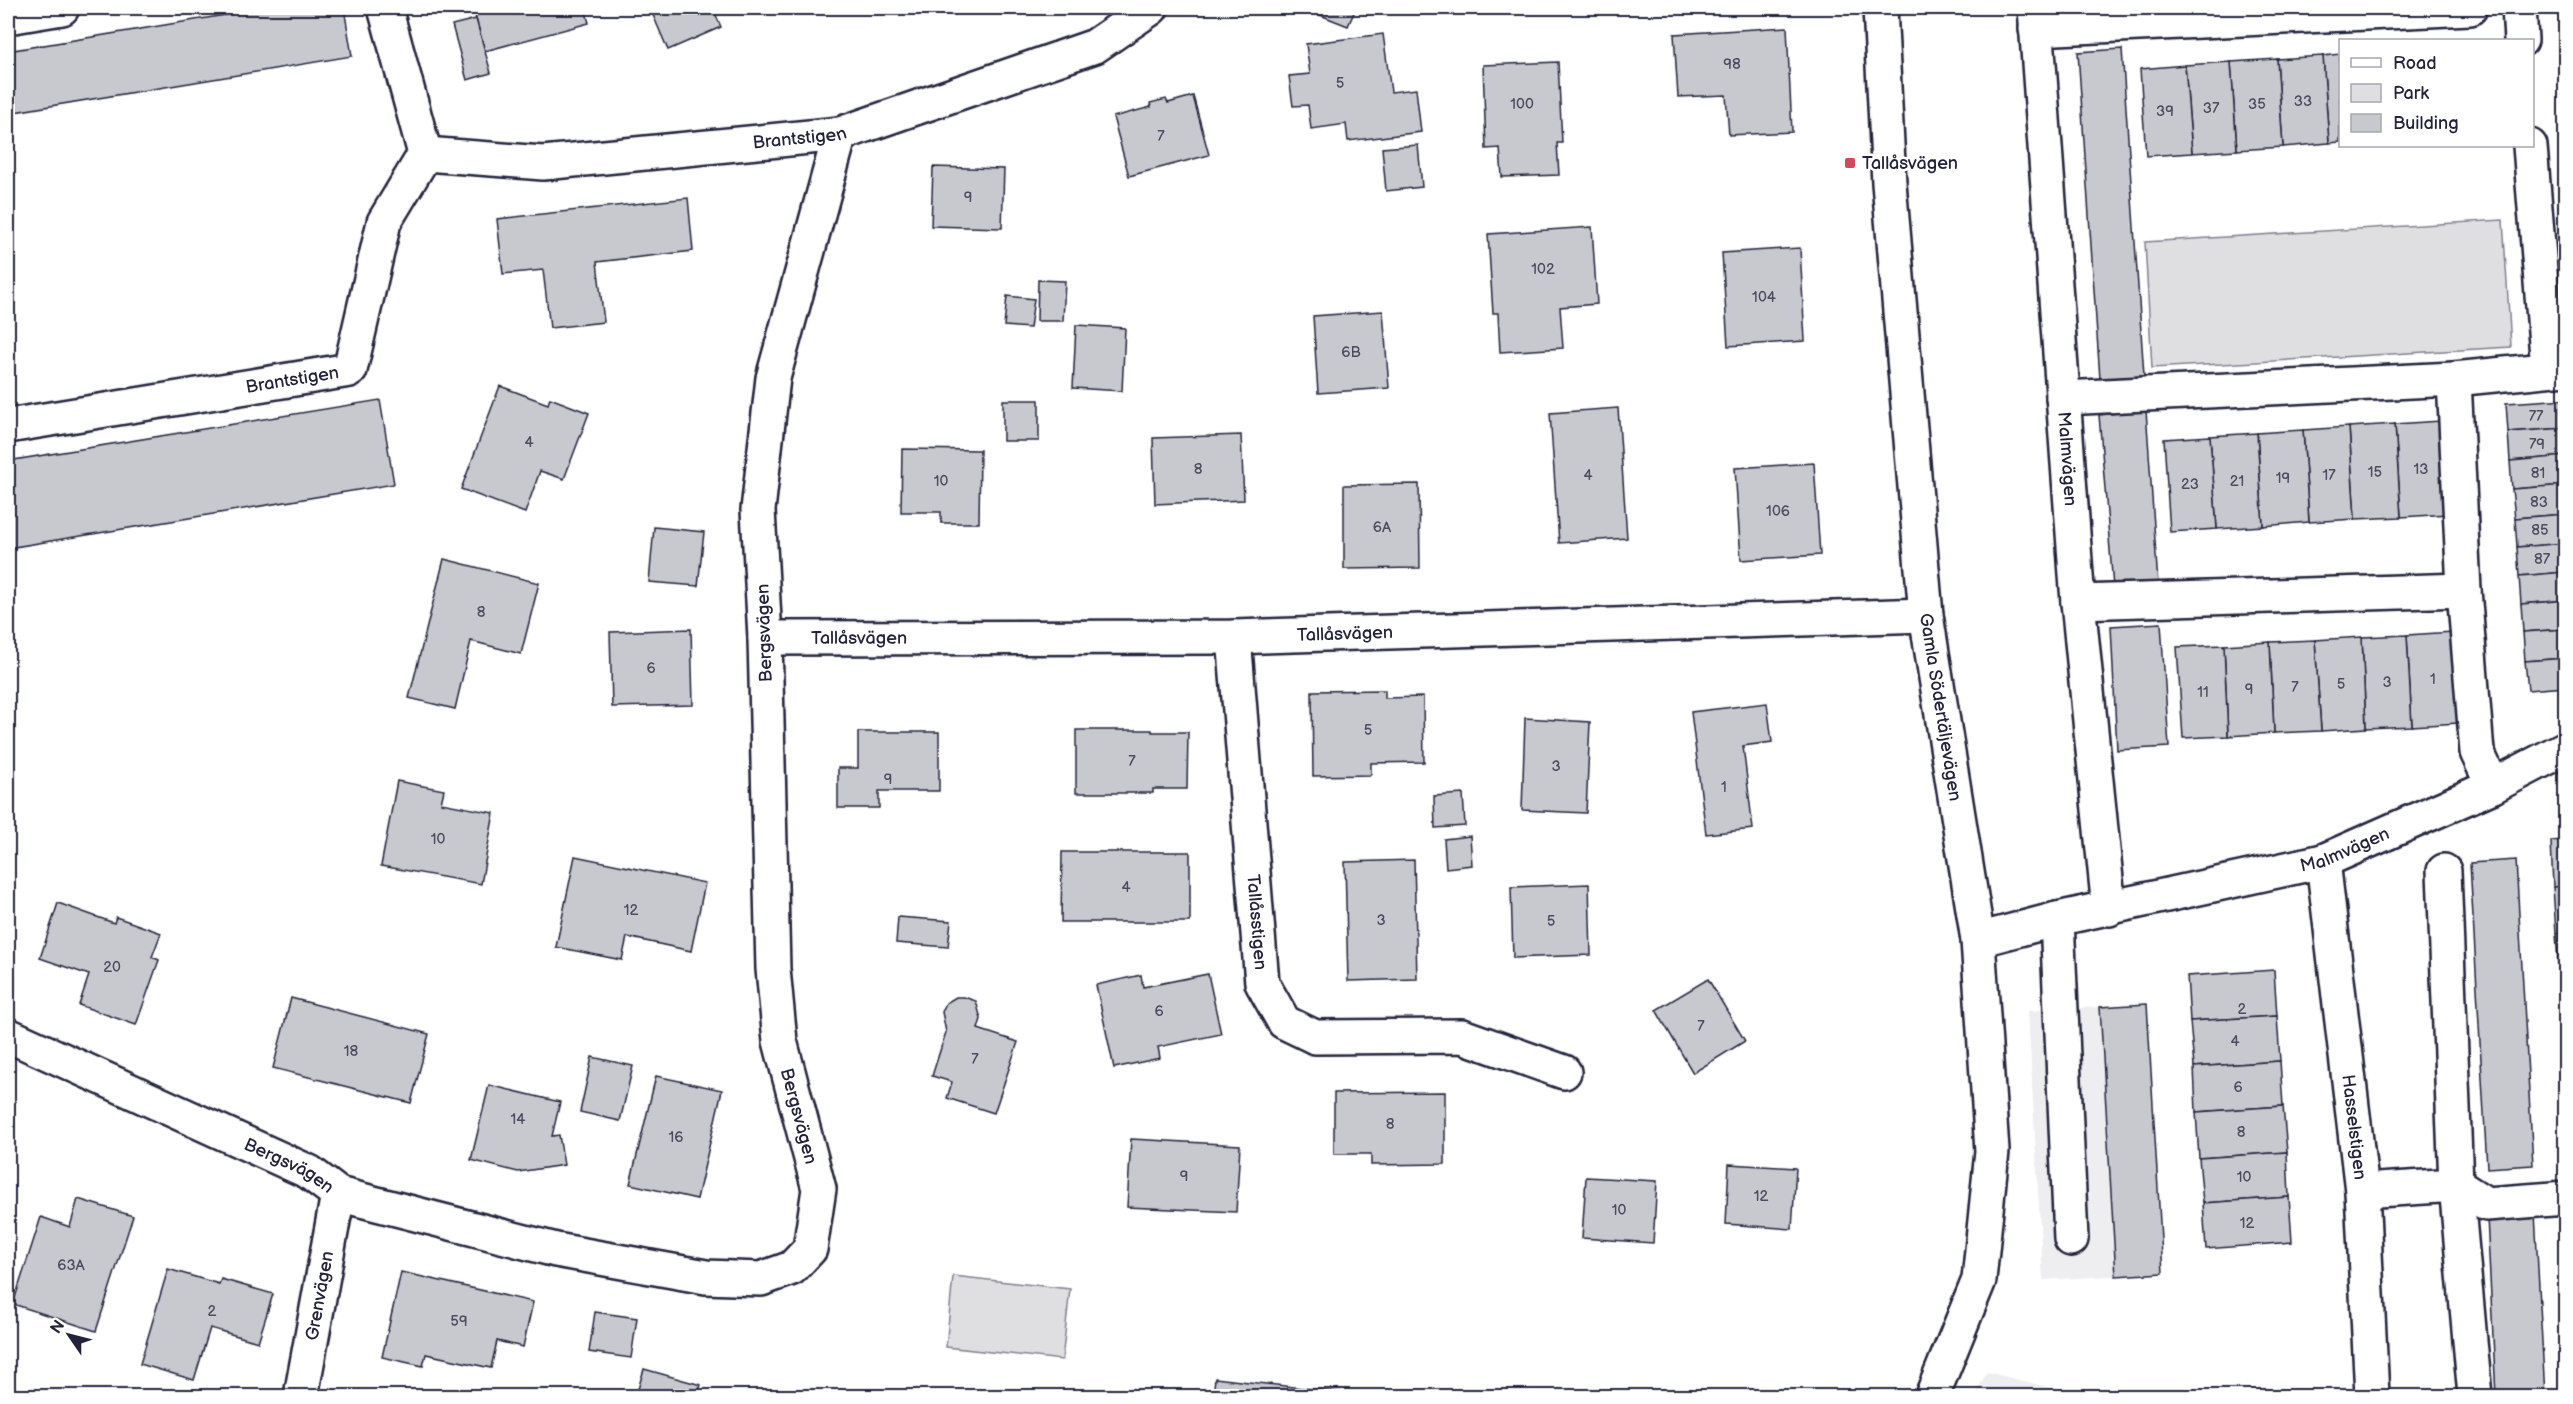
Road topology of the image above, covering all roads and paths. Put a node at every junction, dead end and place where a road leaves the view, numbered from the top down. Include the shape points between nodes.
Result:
1 (62, 8) edge
2 (385, 8) edge
3 (1151, 8) edge
4 (1880, 8) edge
5 (2470, 8) edge
6 (2519, 8) edge
7 (8, 17) edge
8 (2035, 18) edge
9 (2522, 39) edge
10 (840, 134) junction
11 (2530, 147) edge
12 (425, 154) junction
13 (2556, 369) edge
14 (2454, 379) junction
15 (2063, 398) junction
16 (8, 426) edge
17 (2464, 590) junction
18 (2078, 602) junction
19 (1926, 615) junction
20 (1234, 637) junction
21 (765, 638) junction
22 (2565, 748) edge
23 (2493, 786) junction
24 (2323, 861) junction
25 (2444, 871) dead end
26 (2109, 909) junction
27 (2057, 919) junction
28 (1978, 940) junction
29 (8, 1035) edge
30 (1564, 1072) dead end
31 (2456, 1185) junction
32 (2362, 1191) junction
33 (338, 1194) junction
34 (2565, 1198) edge
35 (2071, 1239) dead end
36 (301, 1396) edge
37 (1932, 1396) edge
38 (2372, 1396) edge
39 (2475, 1396) edge

1 - 7 street
2 - 12 street
3 - 10 street, Brantstigen via 1095,46
4 - 19 street, Gamla Södertäljevägen via 1889,183
5 - 8 street
6 - 9 street
8 - 15 street, Malmvägen
10 - 12 street, Brantstigen via 543,163
10 - 21 street, Bergsvägen via 773,378 758,510
11 - 13 street
12 - 16 street, Brantstigen via 384,222 350,370
13 - 14 street
14 - 15 street
14 - 17 street
15 - 18 street, Malmvägen
17 - 18 street
17 - 23 street via 2476,752
18 - 26 street, Malmvägen
19 - 20 street, Tallåsvägen
19 - 28 street, Gamla Södertäljevägen
20 - 21 street, Tallåsvägen
20 - 30 street, Tallåsstigen via 1262,984 1284,1022 1315,1037 1462,1035
21 - 33 street, Bergsvägen via 773,969 780,1041 819,1189 810,1249 792,1268 761,1279 706,1277 556,1250
22 - 23 street, Malmvägen
23 - 24 street, Malmvägen
24 - 26 street, Malmvägen
24 - 32 street, Hasselstigen
25 - 31 street
26 - 27 street, Malmvägen
27 - 28 street, Malmvägen
27 - 35 street
28 - 37 street, Gamla Södertäljevägen via 1992,1151 1982,1256 1979,1280
29 - 33 street, Bergsvägen via 309,1172
31 - 32 street
31 - 34 street via 2486,1204
31 - 39 street
32 - 38 street, Hasselstigen
33 - 36 street, Grenvägen

